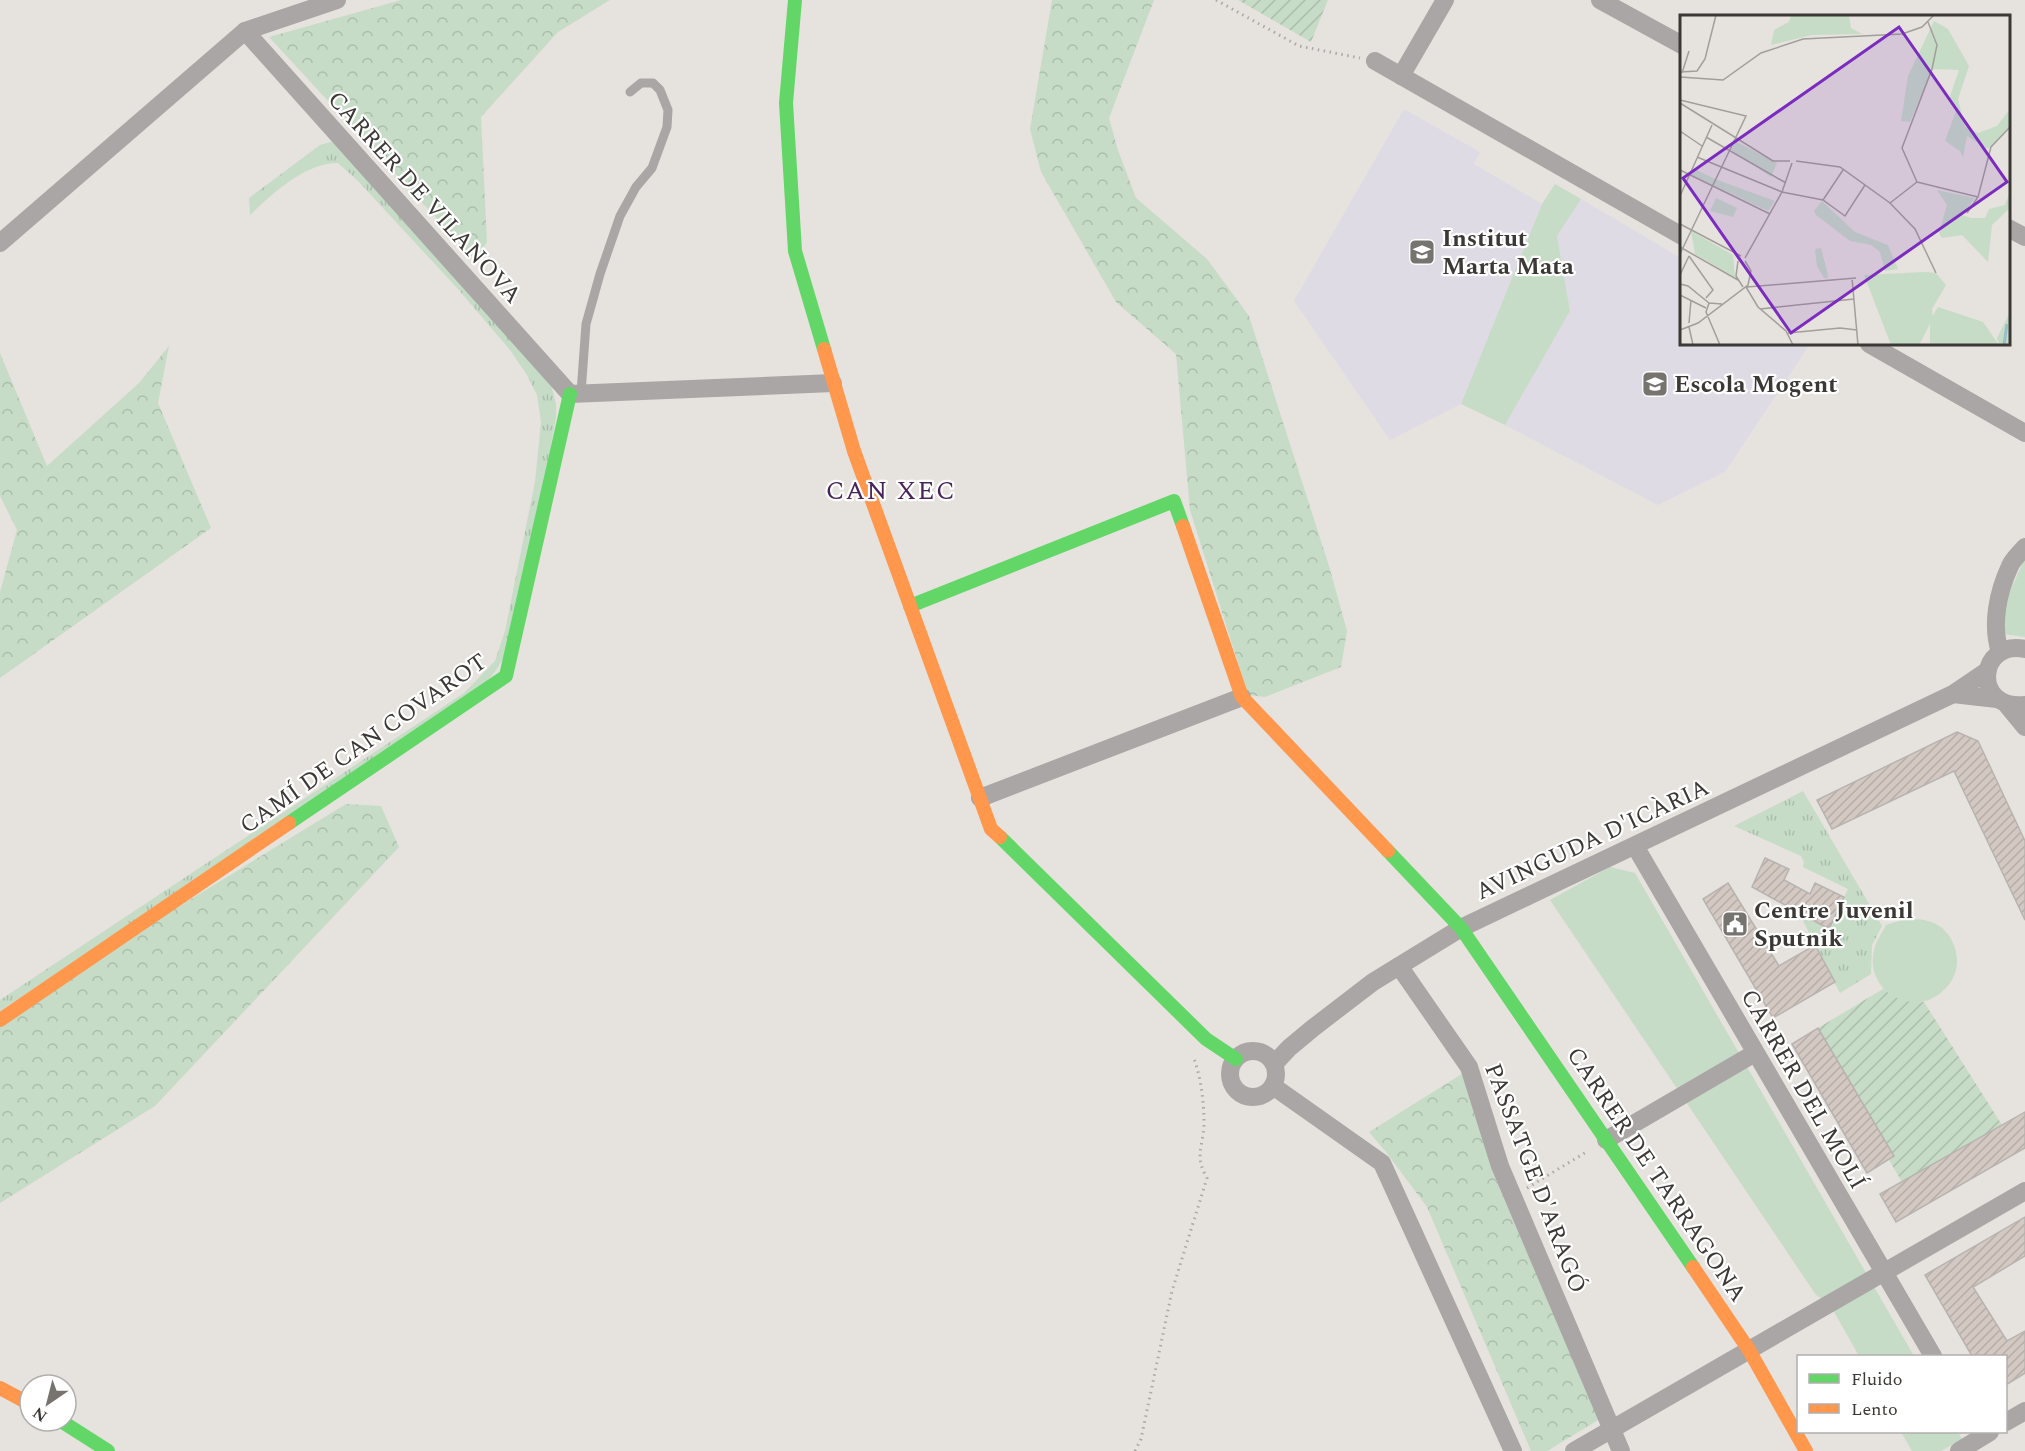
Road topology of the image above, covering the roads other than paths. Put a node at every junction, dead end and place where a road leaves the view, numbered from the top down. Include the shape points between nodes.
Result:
1 (337, 0) edge
2 (795, 0) edge
3 (1445, 0) edge
4 (1600, 0) edge
5 (245, 31) junction
6 (1680, 44) edge
7 (1375, 61) road end
8 (1401, 76) junction
9 (630, 92) dead end
10 (2010, 229) edge
11 (1680, 235) edge
12 (2025, 237) edge
13 (0, 243) edge
14 (1871, 345) edge
15 (833, 383) junction
16 (576, 394) junction
17 (2025, 432) edge
18 (2025, 547) edge
19 (910, 606) junction
20 (2025, 649) edge
21 (2000, 652) junction
22 (1987, 671) junction
23 (1953, 694) junction
24 (1242, 697) junction
25 (2010, 703) edge
26 (2025, 727) edge
27 (980, 798) junction
28 (1635, 846) junction
29 (1461, 928) junction
30 (1399, 966) junction
31 (0, 1020) edge
32 (1755, 1053) junction
33 (1236, 1059) junction
34 (1274, 1064) junction
35 (1273, 1086) junction
36 (1606, 1140) junction
37 (2025, 1191) edge
38 (1883, 1272) junction
39 (1749, 1350) junction
40 (1932, 1355) edge
41 (0, 1388) edge
42 (18, 1398) edge
43 (2025, 1411) edge
44 (2007, 1421) edge
45 (1611, 1430) junction
46 (78, 1432) edge
47 (1983, 1438) edge
48 (108, 1451) edge
49 (1513, 1451) edge
50 (1574, 1451) edge
51 (1621, 1451) edge
52 (1806, 1451) edge
53 (1959, 1451) edge

1 - 5 street
2 - 15 street via 786,103 795,251
3 - 8 street
4 - 6 street
5 - 13 street
5 - 16 street, CARRER DE VILANOVA
7 - 8 street
8 - 11 street
9 - 16 lane via 641,83 653,83 668,111 667,127 652,168 636,187 621,216 600,274 586,324 584,381
10 - 12 street
14 - 17 street
15 - 16 street
15 - 19 street
16 - 31 street, CAMÍ DE CAN COVAROT via 506,676
18 - 21 street via 2011,565 2000,595 1996,618
19 - 24 street via 1174,501
19 - 27 street
20 - 21 street via 2016,647
21 - 22 street
22 - 23 street, AVINGUDA D'ICÀRIA
22 - 25 street via 1988,685
23 - 25 street
23 - 28 street, AVINGUDA D'ICÀRIA
24 - 27 street
24 - 29 street, CARRER DE TARRAGONA
25 - 26 street
27 - 33 street via 991,829 1206,1039
28 - 29 street, AVINGUDA D'ICÀRIA
28 - 32 street, CARRER DEL MOLÍ
29 - 30 street, AVINGUDA D'ICÀRIA
29 - 36 street, CARRER DE TARRAGONA
30 - 34 street, AVINGUDA D'ICÀRIA via 1313,1028
30 - 45 street, PASSATGE D'ARAGÓ via 1469,1067 1500,1166
32 - 36 street
32 - 38 street, CARRER DEL MOLÍ
33 - 34 street via 1257,1051
33 - 35 street via 1230,1072 1239,1092 1254,1097
34 - 35 street
35 - 49 street via 1382,1162
36 - 39 street, CARRER DE TARRAGONA
37 - 38 street
38 - 39 street
38 - 40 street, CARRER DEL MOLÍ
39 - 45 street
39 - 52 street, CARRER DE TARRAGONA
41 - 42 street
43 - 44 street
45 - 50 street
45 - 51 street, PASSATGE D'ARAGÓ
46 - 48 street
47 - 53 street

